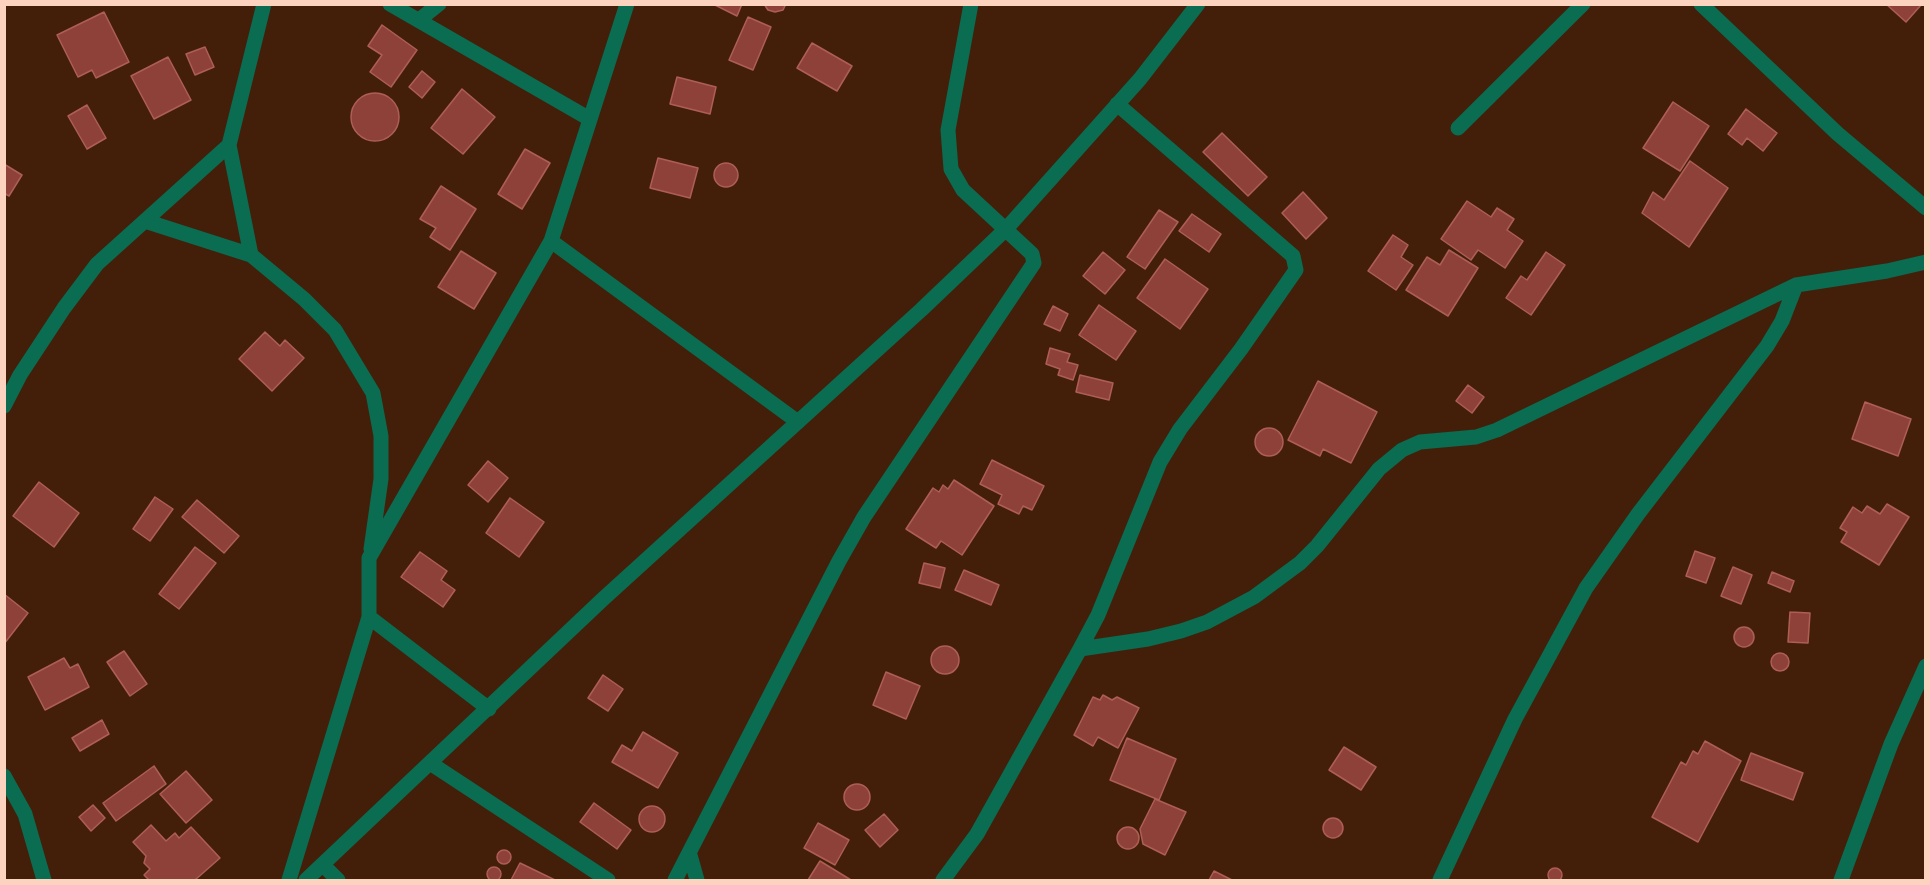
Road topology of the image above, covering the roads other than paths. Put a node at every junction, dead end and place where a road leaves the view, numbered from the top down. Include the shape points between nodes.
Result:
1 (264, 4) edge
2 (390, 4) edge
3 (439, 4) edge
4 (627, 4) edge
5 (971, 4) edge
6 (1198, 4) edge
7 (1583, 4) edge
8 (1701, 4) edge
9 (419, 20) junction
10 (1118, 104) junction
11 (588, 118) junction
12 (1458, 128) dead end
13 (229, 146) junction
14 (1926, 208) edge
15 (145, 220) junction
16 (1006, 229) junction
17 (550, 241) junction
18 (251, 255) junction
19 (1926, 262) edge
20 (1796, 285) junction
21 (4, 405) edge
22 (798, 422) junction
23 (369, 558) junction
24 (369, 617) junction
25 (1080, 649) junction
26 (1926, 666) edge
27 (489, 709) junction
28 (430, 763) junction
29 (4, 776) edge
30 (690, 855) junction
31 (323, 865) junction
32 (44, 880) edge
33 (289, 880) edge
34 (306, 880) edge
35 (338, 880) edge
36 (608, 880) edge
37 (675, 880) edge
38 (697, 880) edge
39 (943, 880) edge
40 (1440, 880) edge
41 (1841, 880) edge

1 - 13 street
2 - 9 street
3 - 9 street
4 - 11 street
5 - 16 street via 948,130 951,169 963,190
6 - 10 street
7 - 12 street
8 - 14 street via 1838,134
9 - 11 street
10 - 16 street
10 - 25 street via 1293,256 1297,264 1295,275 1180,429 1160,462 1098,615
11 - 17 street
13 - 15 street
13 - 18 street
15 - 18 street
15 - 21 street via 97,264 64,308
16 - 22 street
16 - 30 street via 1032,254 1032,268 864,517
17 - 22 street
17 - 23 street
18 - 23 street via 335,330 373,393 381,436 381,479
19 - 20 street
20 - 25 street via 1497,430 1476,437 1420,442 1402,450 1379,469 1343,517 1300,563 1224,614 1170,634
20 - 40 street via 1767,346 1586,588 1515,719
22 - 27 street via 603,599
23 - 24 street
24 - 27 street
24 - 33 street
25 - 39 street via 977,834
26 - 41 street via 1891,744
27 - 28 street
28 - 31 street
28 - 36 street
29 - 32 street via 25,814
30 - 37 street
30 - 38 street
31 - 34 street
31 - 35 street

